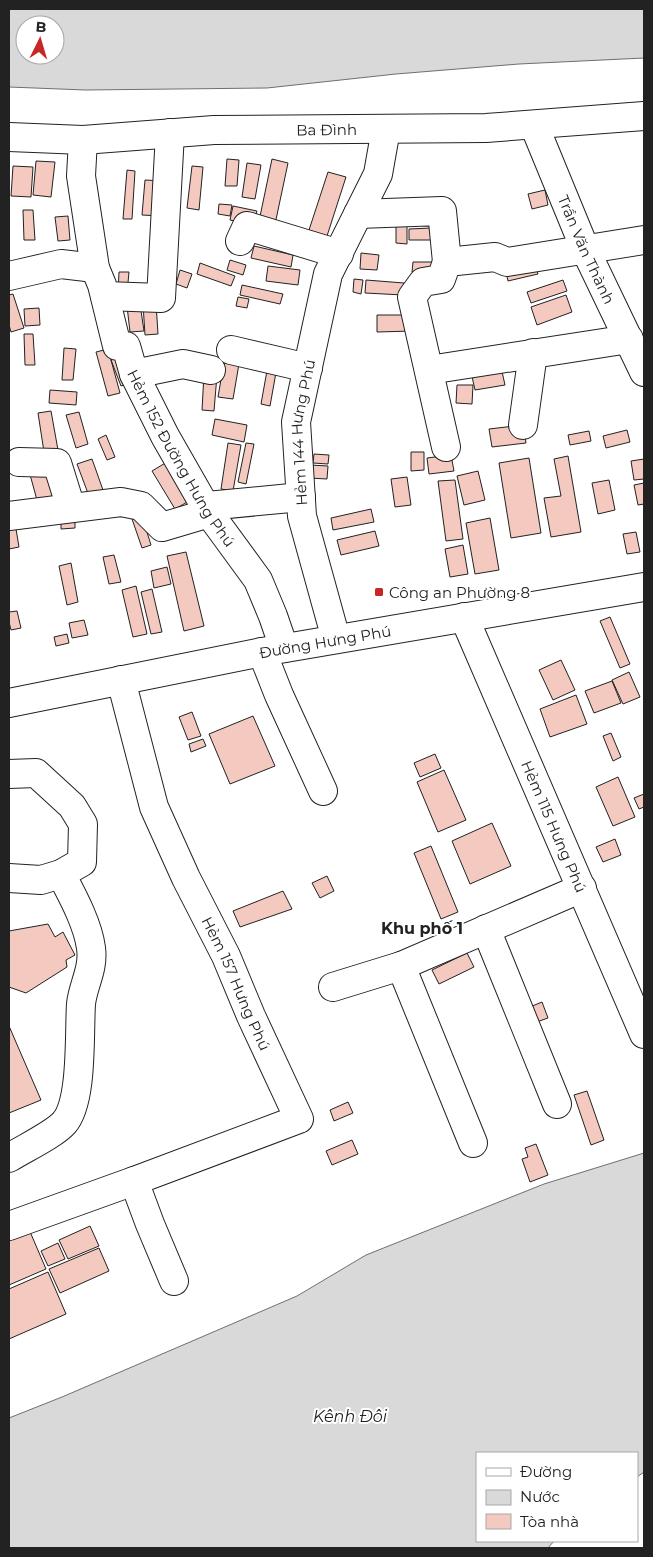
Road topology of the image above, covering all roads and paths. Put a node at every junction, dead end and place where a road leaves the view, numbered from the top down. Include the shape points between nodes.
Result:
1 (644, 116) edge
2 (534, 125) junction
3 (386, 128) junction
4 (170, 133) junction
5 (9, 137) edge
6 (83, 140) junction
7 (358, 214) junction
8 (644, 240) edge
9 (240, 241) dead end
10 (585, 249) junction
11 (338, 254) junction
12 (447, 262) junction
13 (95, 268) junction
14 (9, 276) edge
15 (105, 296) junction
16 (231, 350) dead end
17 (533, 353) junction
18 (639, 358) edge
19 (308, 368) junction
20 (211, 370) dead end
21 (429, 370) junction
22 (134, 374) junction
23 (523, 425) dead end
24 (446, 448) dead end
25 (19, 462) dead end
26 (301, 497) junction
27 (71, 508) junction
28 (208, 510) junction
29 (9, 516) edge
30 (643, 591) edge
31 (464, 618) junction
32 (336, 639) junction
33 (273, 650) junction
34 (120, 680) junction
35 (9, 703) edge
36 (9, 774) edge
37 (323, 791) dead end
38 (61, 874) junction
39 (9, 878) edge
40 (582, 888) junction
41 (486, 929) junction
42 (401, 966) junction
43 (333, 987) dead end
44 (644, 1034) edge
45 (557, 1104) dead end
46 (473, 1143) dead end
47 (9, 1158) edge
48 (134, 1182) junction
49 (9, 1226) edge
50 (174, 1281) dead end

1 - 2 street, Ba Đình
2 - 3 street, Ba Đình
2 - 10 street, Trần Văn Thành
3 - 4 street, Ba Đình
3 - 7 street, Hẻm 144 Hưng Phú via 378,174
4 - 6 street, Ba Đình
4 - 15 street via 161,298
5 - 6 street, Ba Đình
6 - 13 street, Hẻm 152 Đường Hưng Phú via 81,176
7 - 11 street, Hẻm 144 Hưng Phú
7 - 12 street via 442,211
8 - 10 street
9 - 11 street via 247,226
10 - 12 street via 507,262 495,257
10 - 18 street, Trần Văn Thành
11 - 19 street, Hẻm 144 Hưng Phú via 328,274
12 - 21 street via 441,279 423,282 412,297
13 - 14 street via 61,264
13 - 15 street, Hẻm 152 Đường Hưng Phú
15 - 22 street, Hẻm 152 Đường Hưng Phú via 117,346 126,346
16 - 19 street
17 - 18 street
17 - 21 street
17 - 23 street
19 - 26 street, Hẻm 144 Hưng Phú via 296,422
20 - 22 street via 183,364
21 - 24 street
22 - 28 street, Hẻm 152 Đường Hưng Phú
25 - 27 street via 57,463
26 - 28 street
26 - 32 street, Hẻm 144 Hưng Phú via 302,516
27 - 28 street via 122,502 141,506 162,527
27 - 29 street
28 - 33 street, Hẻm 152 Đường Hưng Phú via 258,580 274,616
30 - 31 street, Đường Hưng Phú
31 - 32 street, Đường Hưng Phú
31 - 40 street, Hẻm 115 Hưng Phú
32 - 33 street, Đường Hưng Phú
33 - 34 street, Đường Hưng Phú
33 - 37 street, Hẻm 152 Đường Hưng Phú via 279,695
34 - 35 street, Đường Hưng Phú
34 - 48 street, Hẻm 157 Hưng Phú via 154,806 299,1120
36 - 38 street via 36,773 72,806 83,824 82,862
38 - 39 street via 41,880
38 - 47 street via 77,905 91,948 82,1002 75,1091 63,1124
40 - 41 street
40 - 44 street, Hẻm 115 Hưng Phú
41 - 42 street
41 - 45 street
42 - 43 street
42 - 46 street
48 - 49 street, Hẻm 157 Hưng Phú
48 - 50 street

